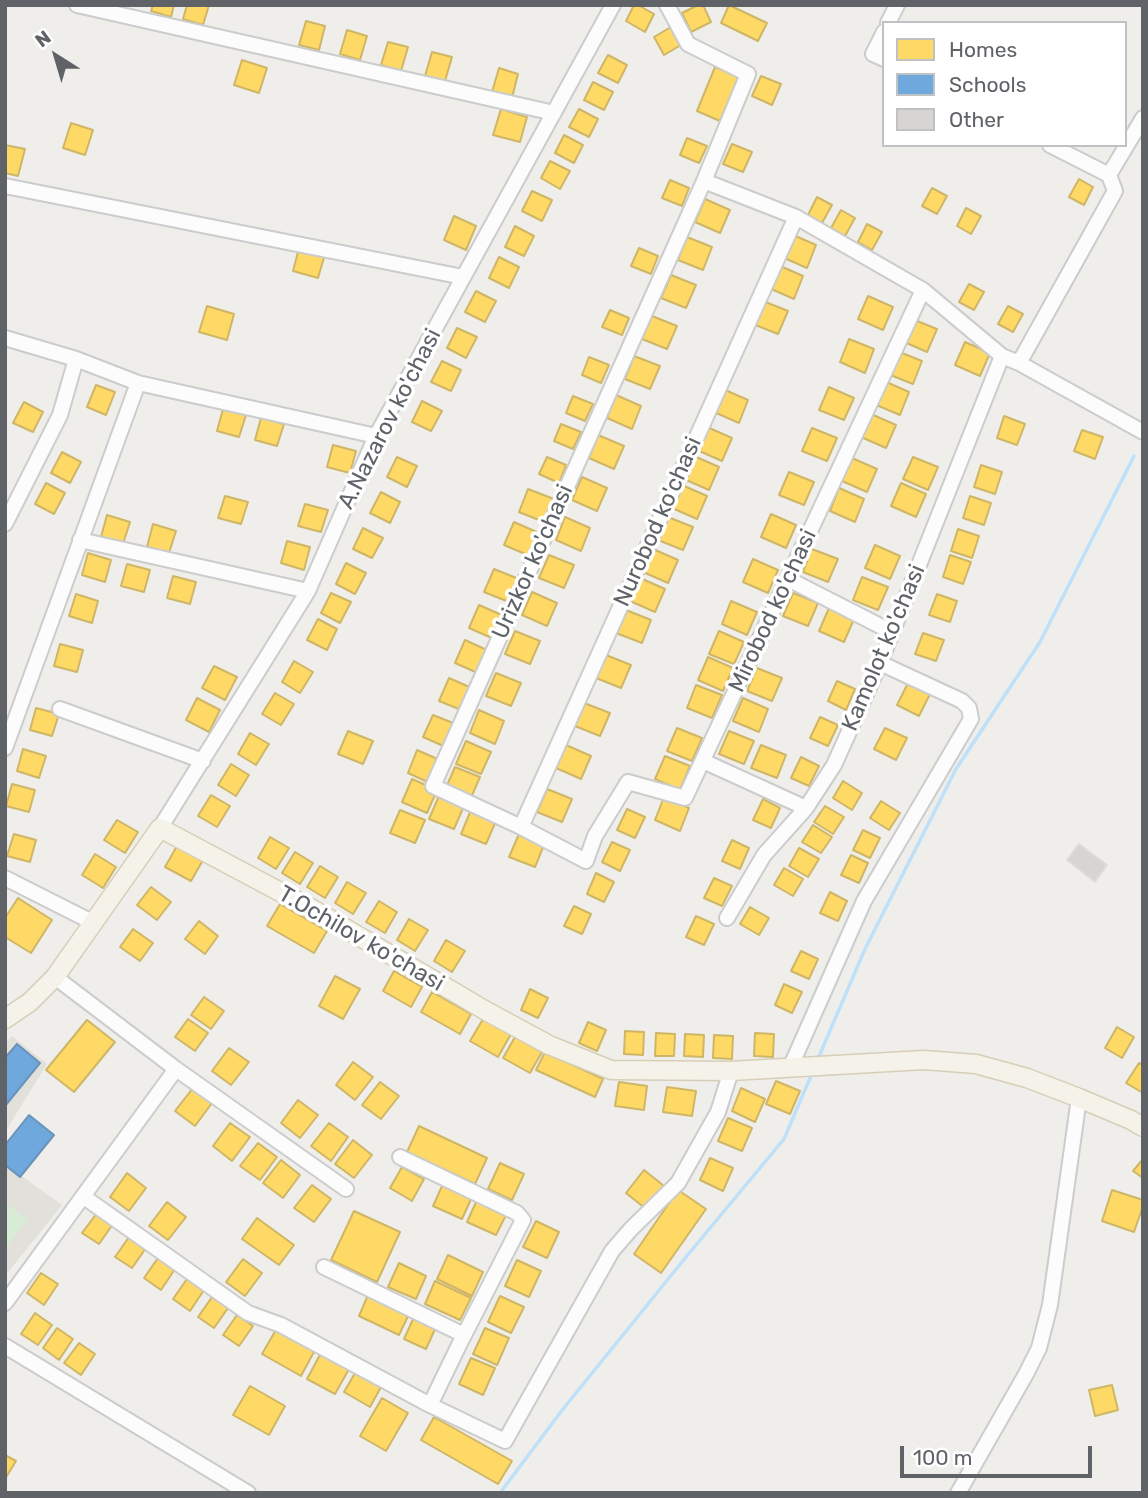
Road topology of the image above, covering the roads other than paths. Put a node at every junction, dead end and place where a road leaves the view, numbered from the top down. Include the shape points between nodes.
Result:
1 (77, 5) edge
2 (613, 5) edge
3 (667, 5) edge
4 (897, 5) edge
5 (889, 21) edge
6 (882, 36) edge
7 (882, 58) edge
8 (554, 113) junction
9 (1143, 118) edge
10 (1127, 145) edge
11 (1054, 147) edge
12 (1126, 147) edge
13 (1108, 176) junction
14 (704, 181) junction
15 (5, 186) edge
16 (796, 217) junction
17 (463, 277) junction
18 (923, 290) junction
19 (5, 338) edge
20 (1002, 356) junction
21 (76, 359) junction
22 (1019, 363) junction
23 (138, 383) junction
24 (1143, 432) edge
25 (376, 436) junction
26 (5, 524) edge
27 (80, 540) junction
28 (788, 579) junction
29 (307, 591) junction
30 (892, 632) junction
31 (880, 663) junction
32 (60, 709) dead end
33 (5, 748) edge
34 (203, 761) junction
35 (703, 761) junction
36 (806, 808) junction
37 (521, 827) junction
38 (160, 828) junction
39 (586, 861) joint
40 (5, 878) edge
41 (727, 918) dead end
42 (94, 923) junction
43 (55, 977) junction
44 (5, 1019) edge
45 (798, 1068) junction
46 (176, 1069) junction
47 (731, 1071) junction
48 (1079, 1098) junction
49 (1143, 1127) edge
50 (400, 1157) dead end
51 (346, 1189) dead end
52 (84, 1197) junction
53 (324, 1266) dead end
54 (5, 1303) edge
55 (464, 1335) junction
56 (5, 1346) edge
57 (430, 1405) junction
58 (248, 1493) edge
59 (958, 1493) edge

1 - 8 street
2 - 8 street, A.Nazarov ko'chasi
3 - 14 street via 688,44 748,74
4 - 5 street
6 - 7 street via 873,54
8 - 17 street, A.Nazarov ko'chasi
9 - 10 street
11 - 13 street
12 - 13 street
13 - 22 street via 1115,191
14 - 16 street
14 - 37 street, Urizkor ko'chasi via 433,786
15 - 17 street
16 - 18 street
16 - 37 street, Nurobod ko'chasi
17 - 25 street, A.Nazarov ko'chasi
18 - 20 street
18 - 28 street, Mirobod ko'chasi
19 - 21 street
20 - 22 street
20 - 30 street, Kamolot ko'chasi
21 - 23 street
21 - 26 street via 60,415
22 - 24 street
23 - 25 street
23 - 27 street
25 - 29 street, A.Nazarov ko'chasi
27 - 29 street
27 - 33 street
28 - 30 street
28 - 35 street, Mirobod ko'chasi
29 - 34 street, A.Nazarov ko'chasi
30 - 31 street, Kamolot ko'chasi
31 - 36 street, Kamolot ko'chasi via 834,765
31 - 45 street via 961,701 969,708 971,719 864,901
32 - 34 street
34 - 38 street, A.Nazarov ko'chasi
35 - 36 street
35 - 39 street, Mirobod ko'chasi via 685,798 628,782 595,836
36 - 41 street, Kamolot ko'chasi via 764,855
37 - 39 street, Urizkor ko'chasi
38 - 42 main road
38 - 47 main road, T.Ochilov ko'chasi via 550,1045 611,1070
40 - 42 street
42 - 43 main road
43 - 44 main road
43 - 46 street
45 - 47 main road, T.Ochilov ko'chasi
45 - 48 main road, T.Ochilov ko'chasi via 924,1060 976,1063
46 - 51 street
46 - 52 street
47 - 57 street via 718,1112 678,1183 611,1251 505,1441
48 - 49 main road, T.Ochilov ko'chasi
48 - 59 street via 1050,1305 1039,1348
50 - 55 street via 523,1220
52 - 54 street
52 - 57 street via 248,1313 281,1325
53 - 55 street
55 - 57 street
56 - 58 street

